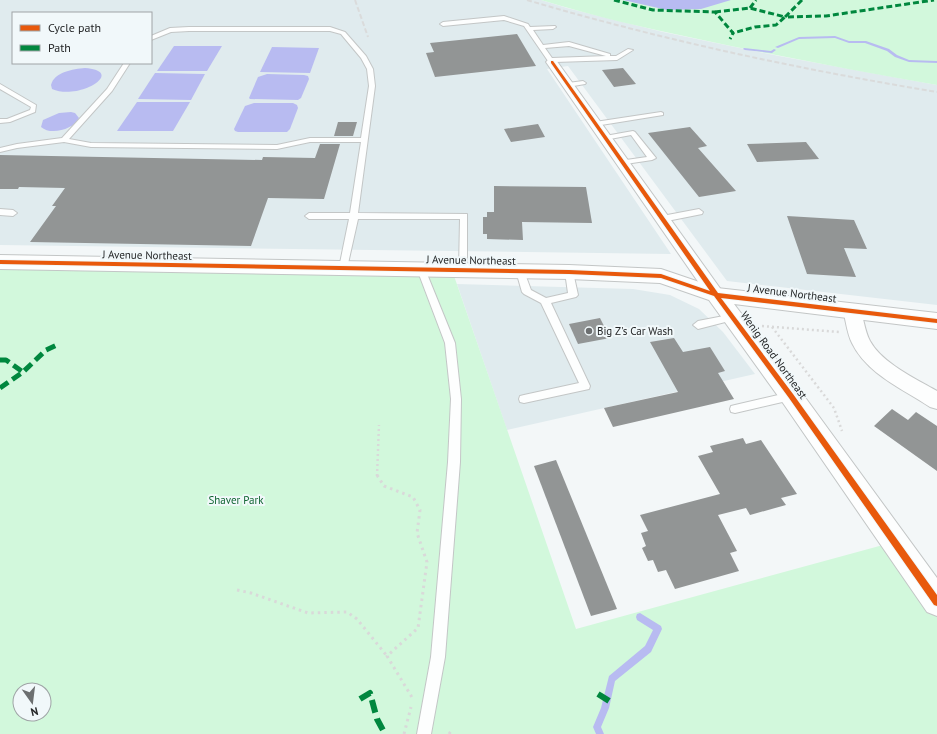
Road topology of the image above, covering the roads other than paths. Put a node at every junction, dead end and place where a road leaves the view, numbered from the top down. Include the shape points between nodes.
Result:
1 (442, 24) dead end
2 (553, 26) dead end
3 (529, 29) junction
4 (152, 38) edge
5 (541, 47) junction
6 (630, 50) dead end
7 (617, 58) junction
8 (551, 61) junction
9 (126, 64) edge
10 (583, 83) dead end
11 (568, 85) junction
12 (0, 86) edge
13 (661, 114) dead end
14 (0, 121) edge
15 (595, 124) junction
16 (604, 138) junction
17 (64, 140) junction
18 (364, 140) junction
19 (0, 150) edge
20 (622, 163) junction
21 (0, 212) edge
22 (13, 212) dead end
23 (700, 212) dead end
24 (309, 216) dead end
25 (354, 216) junction
26 (662, 219) junction
27 (0, 262) edge
28 (343, 268) junction
29 (421, 270) junction
30 (463, 270) junction
31 (520, 271) junction
32 (569, 272) junction
33 (716, 294) junction
34 (545, 301) junction
35 (852, 310) junction
36 (734, 317) junction
37 (937, 321) edge
38 (698, 325) dead end
39 (792, 396) junction
40 (524, 399) dead end
41 (937, 401) edge
42 (735, 409) dead end
43 (937, 602) edge
44 (424, 734) edge

1 - 3 lane via 504,18 526,25
2 - 3 lane
3 - 5 lane
4 - 18 lane via 170,30 189,29 330,29 344,33 364,57 370,69 372,86
5 - 7 lane via 569,44
5 - 8 lane
6 - 7 lane
7 - 8 lane
8 - 11 street, Wenig Road Northeast
9 - 17 lane via 110,90
10 - 11 lane
11 - 15 street, Wenig Road Northeast
12 - 14 lane via 34,106 33,111 8,121
13 - 15 lane
15 - 16 street, Wenig Road Northeast
16 - 20 street, Wenig Road Northeast
16 - 20 lane via 633,133 652,158
17 - 18 lane via 91,145 277,147 310,140
17 - 19 lane
18 - 25 lane
20 - 26 street, Wenig Road Northeast
21 - 22 lane
23 - 26 lane
24 - 25 lane
25 - 28 lane
25 - 30 lane via 464,216
26 - 33 street, Wenig Road Northeast
27 - 28 street, J Avenue Northeast
28 - 29 street, J Avenue Northeast
29 - 30 street, J Avenue Northeast
29 - 44 lane via 450,343 456,399 454,462 438,657
30 - 31 street, J Avenue Northeast
31 - 32 street, J Avenue Northeast
31 - 34 lane via 527,292
32 - 33 street, J Avenue Northeast via 662,276
32 - 34 lane via 573,295
33 - 35 street, J Avenue Northeast
33 - 36 street, Wenig Road Northeast
34 - 40 lane via 585,386
35 - 37 street, J Avenue Northeast
35 - 41 street via 863,346 873,358
36 - 38 lane
36 - 39 street, Wenig Road Northeast
39 - 42 lane
39 - 43 street, Wenig Road Northeast

